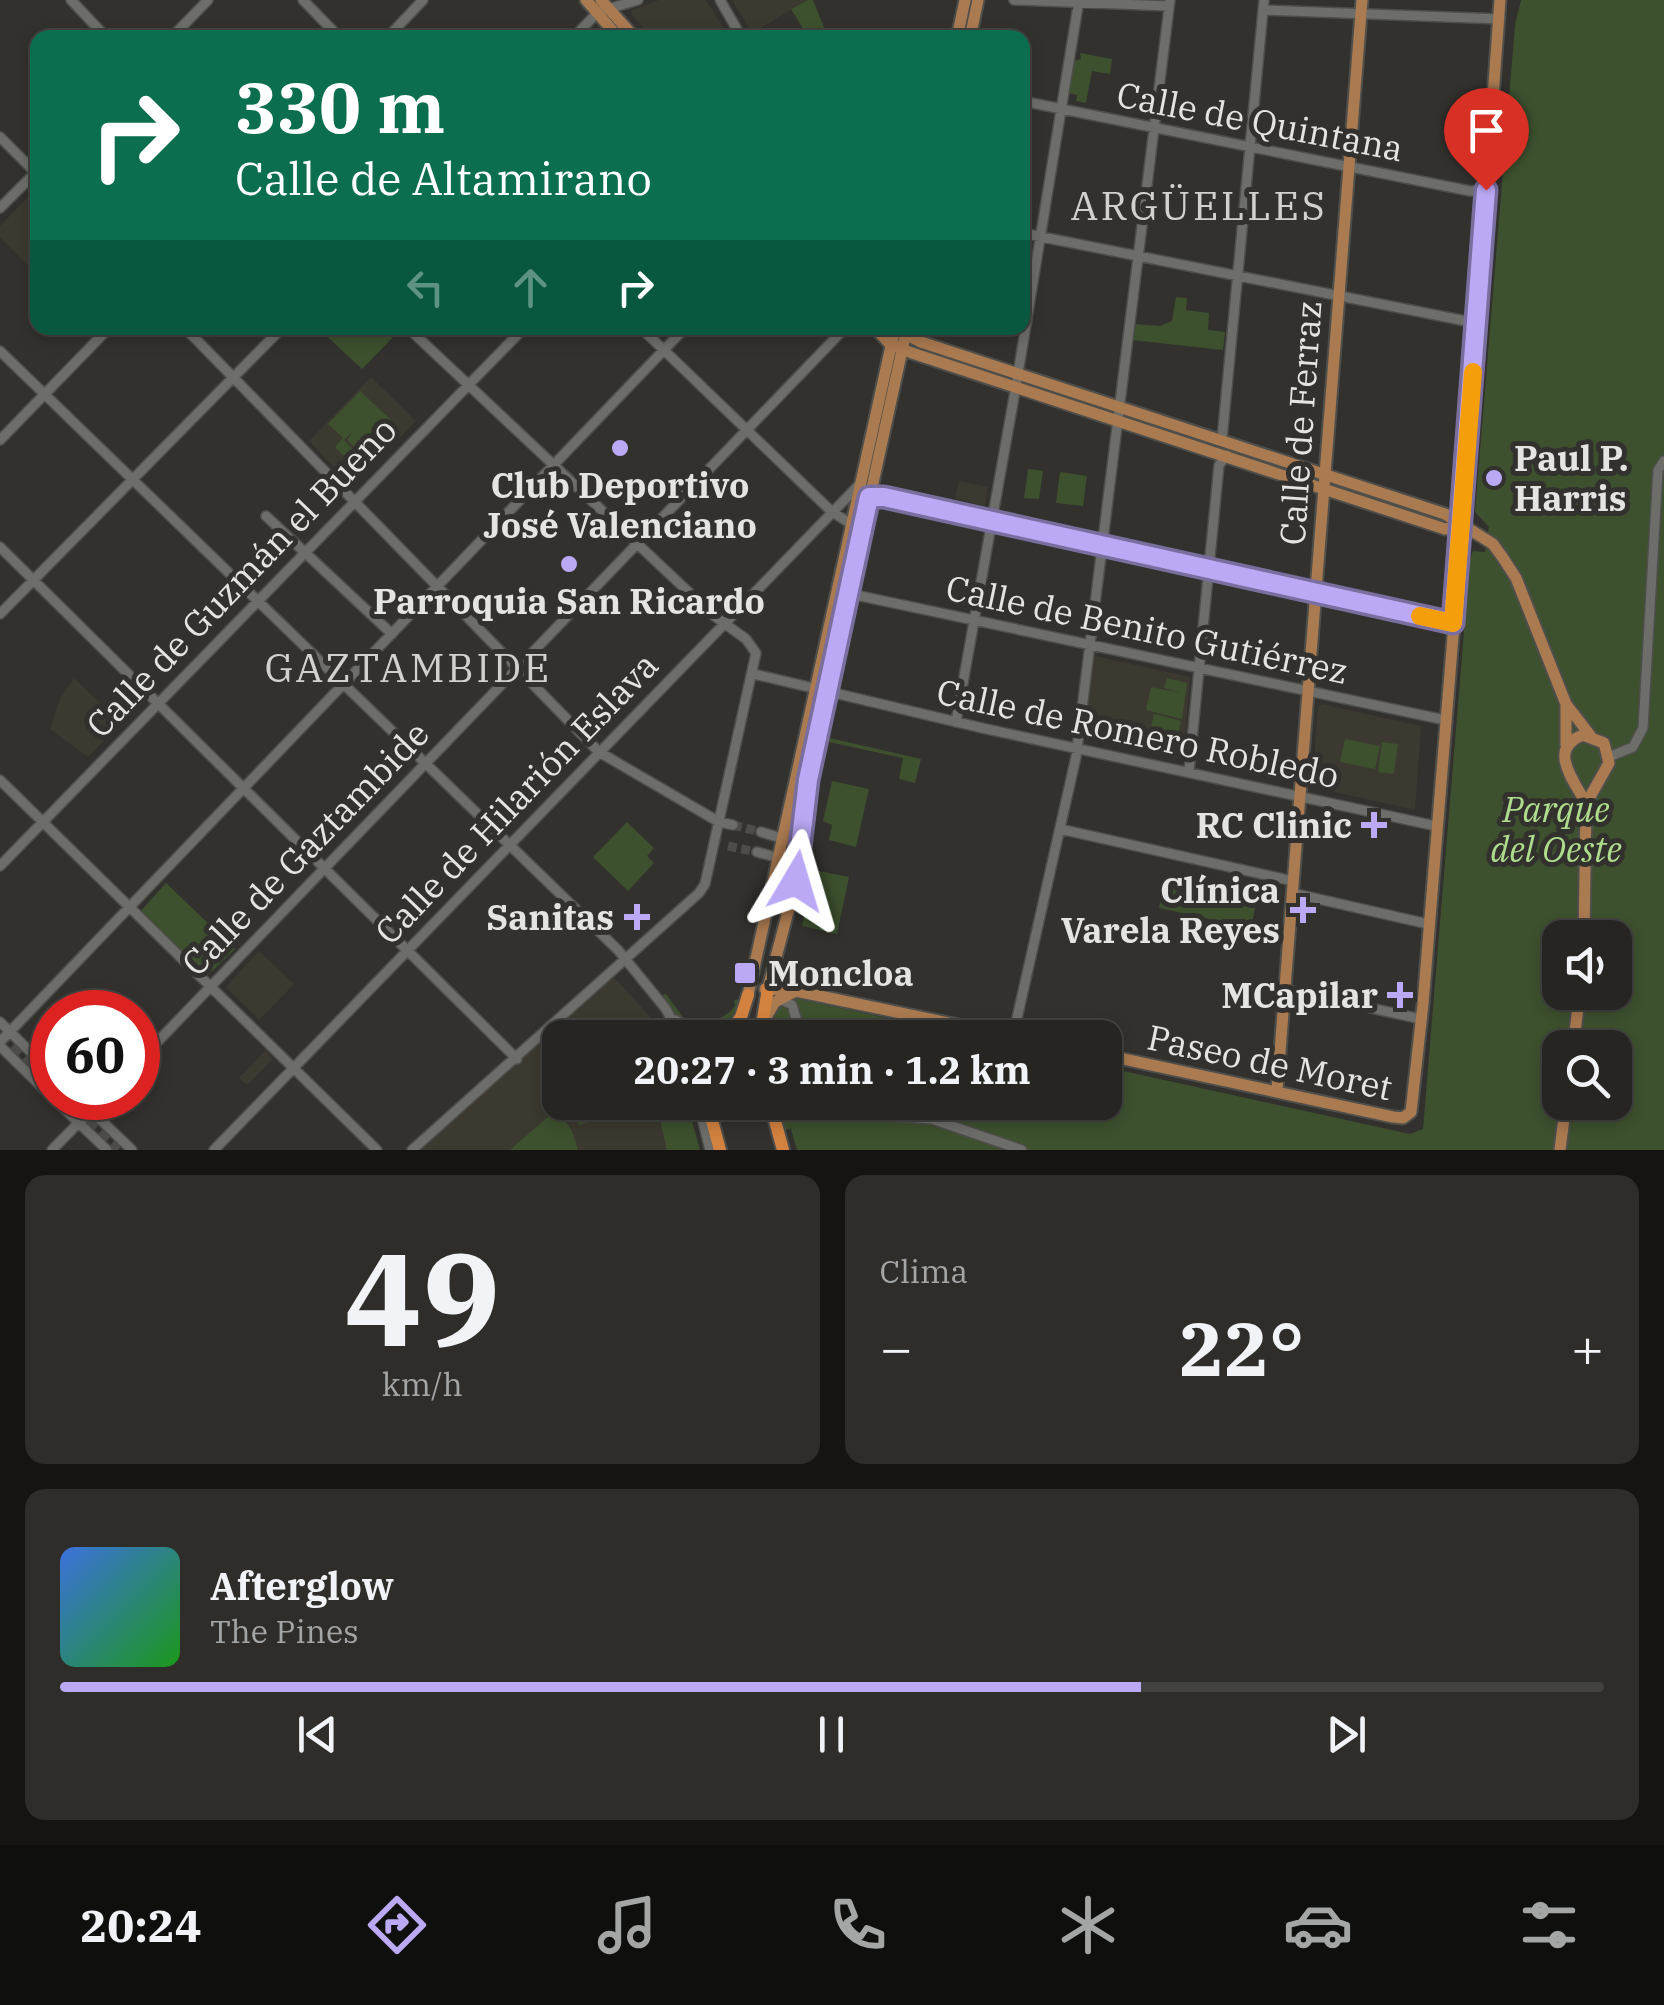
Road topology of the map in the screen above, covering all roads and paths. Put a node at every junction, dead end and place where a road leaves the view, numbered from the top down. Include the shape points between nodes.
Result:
1 (71, 0) edge
2 (208, 0) edge
3 (303, 0) edge
4 (586, 0) edge
5 (638, 0) edge
6 (720, 0) edge
7 (965, 0) edge
8 (978, 0) edge
9 (1014, 0) edge
10 (1362, 0) edge
11 (1500, 0) edge
12 (1079, 2) edge
13 (415, 3) edge
14 (1170, 3) edge
15 (1263, 5) edge
16 (603, 7) edge
17 (1360, 16) junction
18 (1500, 20) junction
19 (99, 30) edge
20 (179, 30) edge
21 (332, 30) edge
22 (394, 30) edge
23 (581, 30) edge
24 (616, 30) edge
25 (627, 30) edge
26 (737, 30) edge
27 (959, 30) edge
28 (972, 30) edge
29 (1030, 104) edge
30 (1061, 110) junction
31 (1156, 129) junction
32 (0, 137) edge
33 (1250, 148) junction
34 (30, 166) edge
35 (1348, 167) junction
36 (30, 180) edge
37 (1486, 190) junction
38 (0, 208) edge
39 (1030, 234) edge
40 (1040, 236) junction
41 (1136, 256) junction
42 (1238, 276) junction
43 (1030, 296) edge
44 (1338, 296) junction
45 (1476, 323) junction
46 (102, 335) edge
47 (192, 335) edge
48 (275, 335) edge
49 (416, 335) edge
50 (511, 335) edge
51 (516, 335) edge
52 (648, 335) edge
53 (678, 335) edge
54 (838, 335) edge
55 (883, 335) edge
56 (898, 335) edge
57 (913, 335) edge
58 (1024, 335) edge
59 (512, 339) junction
60 (896, 346) junction
61 (664, 350) junction
62 (0, 351) edge
63 (233, 377) junction
64 (1016, 380) junction
65 (468, 384) junction
66 (44, 395) junction
67 (1117, 413) junction
68 (747, 430) junction
69 (1222, 439) junction
70 (0, 440) edge
71 (1226, 456) junction
72 (1664, 460) edge
73 (554, 465) junction
74 (1661, 470) edge
75 (1324, 473) junction
76 (132, 480) junction
77 (859, 485) junction
78 (1323, 488) junction
79 (869, 497) junction
80 (355, 502) junction
81 (832, 511) junction
82 (266, 516) dead end
83 (992, 521) junction
84 (856, 526) junction
85 (1462, 526) junction
86 (637, 543) junction
87 (1101, 545) junction
88 (0, 546) edge
89 (306, 550) junction
90 (1209, 569) junction
91 (34, 580) junction
92 (438, 586) junction
93 (1315, 592) junction
94 (843, 593) junction
95 (257, 602) junction
96 (0, 614) edge
97 (974, 620) junction
98 (723, 623) junction
99 (1453, 623) junction
100 (392, 634) junction
101 (1089, 644) junction
102 (1199, 668) junction
103 (518, 669) junction
104 (754, 674) junction
105 (343, 685) junction
106 (822, 690) junction
107 (1308, 691) junction
108 (157, 702) junction
109 (1566, 704) junction
110 (1445, 720) junction
111 (956, 722) junction
112 (1590, 735) junction
113 (1077, 748) junction
114 (1565, 749) junction
115 (599, 752) junction
116 (1610, 756) junction
117 (424, 764) junction
118 (1189, 771) junction
119 (1572, 776) junction
120 (1598, 778) junction
121 (0, 780) edge
122 (244, 788) junction
123 (1300, 796) junction
124 (1586, 804) junction
125 (43, 821) junction
126 (719, 822) junction
127 (733, 825) tunnel mouth
128 (1436, 826) junction
129 (1060, 829) junction
130 (762, 832) tunnel mouth
131 (784, 838) junction
132 (714, 842) junction
133 (508, 846) junction
134 (728, 846) tunnel mouth
135 (757, 852) tunnel mouth
136 (780, 858) junction
137 (0, 866) edge
138 (325, 869) junction
139 (796, 881) junction
140 (1292, 887) junction
141 (130, 907) junction
142 (1584, 920) edge
143 (1428, 924) junction
144 (408, 950) junction
145 (626, 962) junction
146 (211, 986) junction
147 (768, 988) junction
148 (1284, 989) junction
149 (796, 991) junction
150 (748, 995) junction
151 (777, 1000) junction
152 (666, 1010) junction
153 (1421, 1018) junction
154 (671, 1020) edge
155 (677, 1020) edge
156 (739, 1020) edge
157 (763, 1020) edge
158 (767, 1020) edge
159 (797, 1020) edge
160 (935, 1020) edge
161 (1021, 1020) edge
162 (0, 1022) edge
163 (10, 1032) junction
164 (160, 1039) edge
165 (0, 1044) edge
166 (30, 1051) edge
167 (517, 1058) junction
168 (1122, 1058) edge
169 (294, 1068) junction
170 (30, 1074) edge
171 (1276, 1090) junction
172 (100, 1120) edge
173 (702, 1120) edge
174 (712, 1120) edge
175 (775, 1120) edge
176 (935, 1120) edge
177 (1564, 1120) edge
178 (79, 1122) joint
179 (52, 1150) edge
180 (107, 1150) edge
181 (132, 1150) edge
182 (214, 1150) edge
183 (377, 1150) edge
184 (412, 1150) edge
185 (710, 1150) edge
186 (720, 1150) edge
187 (783, 1150) edge
188 (1022, 1150) edge
189 (1560, 1150) edge

1 - 19 street
2 - 20 street
3 - 21 street
4 - 16 main road
5 - 16 street
6 - 26 street
7 - 27 main road
8 - 28 main road
9 - 12 street
10 - 17 main road, Calle de Ferraz
11 - 18 main road
12 - 14 street
12 - 30 street
13 - 22 street
14 - 31 street
15 - 17 street
15 - 33 street
16 - 23 street
16 - 24 main road
16 - 25 main road
17 - 18 street
17 - 35 main road, Calle de Ferraz
18 - 37 main road
29 - 30 street, Calle de Quintana
30 - 31 street, Calle de Quintana
30 - 40 street
31 - 33 street, Calle de Quintana
31 - 41 street
32 - 34 street
33 - 35 street, Calle de Quintana
33 - 42 street
35 - 37 street, Calle de Quintana
35 - 44 main road, Calle de Ferraz
36 - 38 street
37 - 45 main road
39 - 40 street
40 - 41 street
40 - 43 street
41 - 42 street
41 - 67 street
42 - 44 street
42 - 69 street
44 - 45 street
44 - 75 main road, Calle de Ferraz
45 - 85 main road
46 - 66 street
47 - 63 street
48 - 63 street
49 - 65 street
50 - 59 street
51 - 59 street, Calle de Guzmán el Bueno
52 - 61 street
53 - 61 street
54 - 68 street, Calle de Gaztambide
55 - 60 main road
56 - 60 main road
57 - 64 main road
58 - 64 street
59 - 65 street, Calle de Guzmán el Bueno
60 - 64 main road
60 - 77 main road
60 - 79 main road
61 - 68 street
61 - 73 street
62 - 66 street
63 - 76 street
63 - 80 street
64 - 67 main road
64 - 83 street
65 - 73 street
65 - 80 street, Calle de Guzmán el Bueno
66 - 70 street
66 - 76 street
67 - 69 main road
67 - 71 main road
67 - 87 street
68 - 81 street
68 - 86 street, Calle de Gaztambide
69 - 75 main road
71 - 78 main road
71 - 90 street via 1219,465
72 - 74 street
73 - 86 street
73 - 92 street
74 - 116 street via 1643,728 1634,747
75 - 78 main road, Calle de Ferraz
75 - 85 main road via 1436,509
76 - 91 street
76 - 95 street
77 - 81 street, Calle de Hilarión Eslava
77 - 84 main road
78 - 85 main road via 1444,529
78 - 93 main road, Calle de Ferraz
79 - 83 street
79 - 84 main road
80 - 89 street, Calle de Guzmán el Bueno
80 - 92 street
81 - 84 street
81 - 98 street, Calle de Hilarión Eslava
82 - 89 street
83 - 87 street
83 - 97 street
84 - 94 main road
85 - 99 main road
85 - 109 main road via 1493,544 1516,578
86 - 98 street
86 - 103 street, Calle de Gaztambide
87 - 90 street
87 - 101 street
88 - 91 street
89 - 95 street, Calle de Guzmán el Bueno
89 - 100 street
90 - 93 street
90 - 102 street
91 - 96 street
91 - 108 street
92 - 100 street
92 - 103 street
93 - 99 street
93 - 107 main road, Calle de Ferraz
94 - 97 street, Calle de Benito Gutiérrez
94 - 106 main road
95 - 105 street
95 - 108 street, Calle de Guzmán el Bueno
97 - 101 street, Calle de Benito Gutiérrez
97 - 111 street
98 - 104 street via 754,647
98 - 115 street, Calle de Hilarión Eslava
99 - 110 main road
100 - 105 street
101 - 102 street, Calle de Benito Gutiérrez
101 - 113 street
102 - 107 street, Calle de Benito Gutiérrez
102 - 118 street
103 - 115 street
103 - 117 street, Calle de Gaztambide
104 - 106 street, Calle de Romero Robledo
104 - 126 street
105 - 117 street
105 - 122 street
106 - 111 street, Calle de Romero Robledo
106 - 131 main road
106 - 139 main road
107 - 110 street, Calle de Benito Gutiérrez
107 - 123 main road, Calle de Ferraz
108 - 122 street
108 - 125 street, Calle de Guzmán el Bueno
109 - 112 main road
109 - 114 main road
110 - 128 main road
111 - 113 street, Calle de Romero Robledo
112 - 114 main road
112 - 116 main road via 1604,742
113 - 118 street, Calle de Romero Robledo
113 - 129 street
114 - 119 main road
115 - 126 street
115 - 133 street, Calle de Hilarión Eslava
116 - 120 main road
117 - 133 street
117 - 138 street, Calle de Gaztambide
118 - 123 street, Calle de Romero Robledo
119 - 120 main road
119 - 124 main road
120 - 124 main road
121 - 125 street
122 - 138 street
122 - 141 street
123 - 128 street, Calle de Romero Robledo
123 - 140 main road, Calle de Ferraz
124 - 142 main road
125 - 137 street, Calle de Guzmán el Bueno
125 - 141 street
126 - 127 street
126 - 132 street
128 - 143 main road
129 - 140 street
129 - 161 street
130 - 131 street
131 - 136 main road
131 - 139 street via 796,848
132 - 134 street
132 - 145 street via 699,894
133 - 144 street, Calle de Hilarión Eslava
133 - 145 street
135 - 136 street
136 - 150 main road
138 - 144 street
138 - 146 street, Calle de Gaztambide
139 - 147 main road
140 - 143 street
140 - 148 main road, Calle de Ferraz
141 - 146 street
141 - 163 street
143 - 153 main road
144 - 167 street
144 - 169 street, Calle de Hilarión Eslava
145 - 152 street
145 - 167 street
146 - 164 street, Calle de Gaztambide
146 - 169 street
147 - 149 main road
147 - 150 main road
147 - 157 highway
148 - 153 street
148 - 171 main road, Calle de Ferraz
149 - 151 main road
149 - 160 main road
150 - 156 highway
151 - 158 main road
151 - 159 street via 792,1005
152 - 154 street
152 - 155 street
153 - 171 main road, Paseo de Moret via 1413,1102 1403,1118
162 - 163 street
163 - 165 street
163 - 166 street
165 - 170 street
167 - 184 street
168 - 171 main road, Paseo de Moret
169 - 182 street, Calle de Hilarión Eslava
169 - 183 street
172 - 181 street
173 - 185 street
174 - 186 highway
175 - 187 highway
176 - 188 street
177 - 189 main road
178 - 179 street
178 - 180 street

